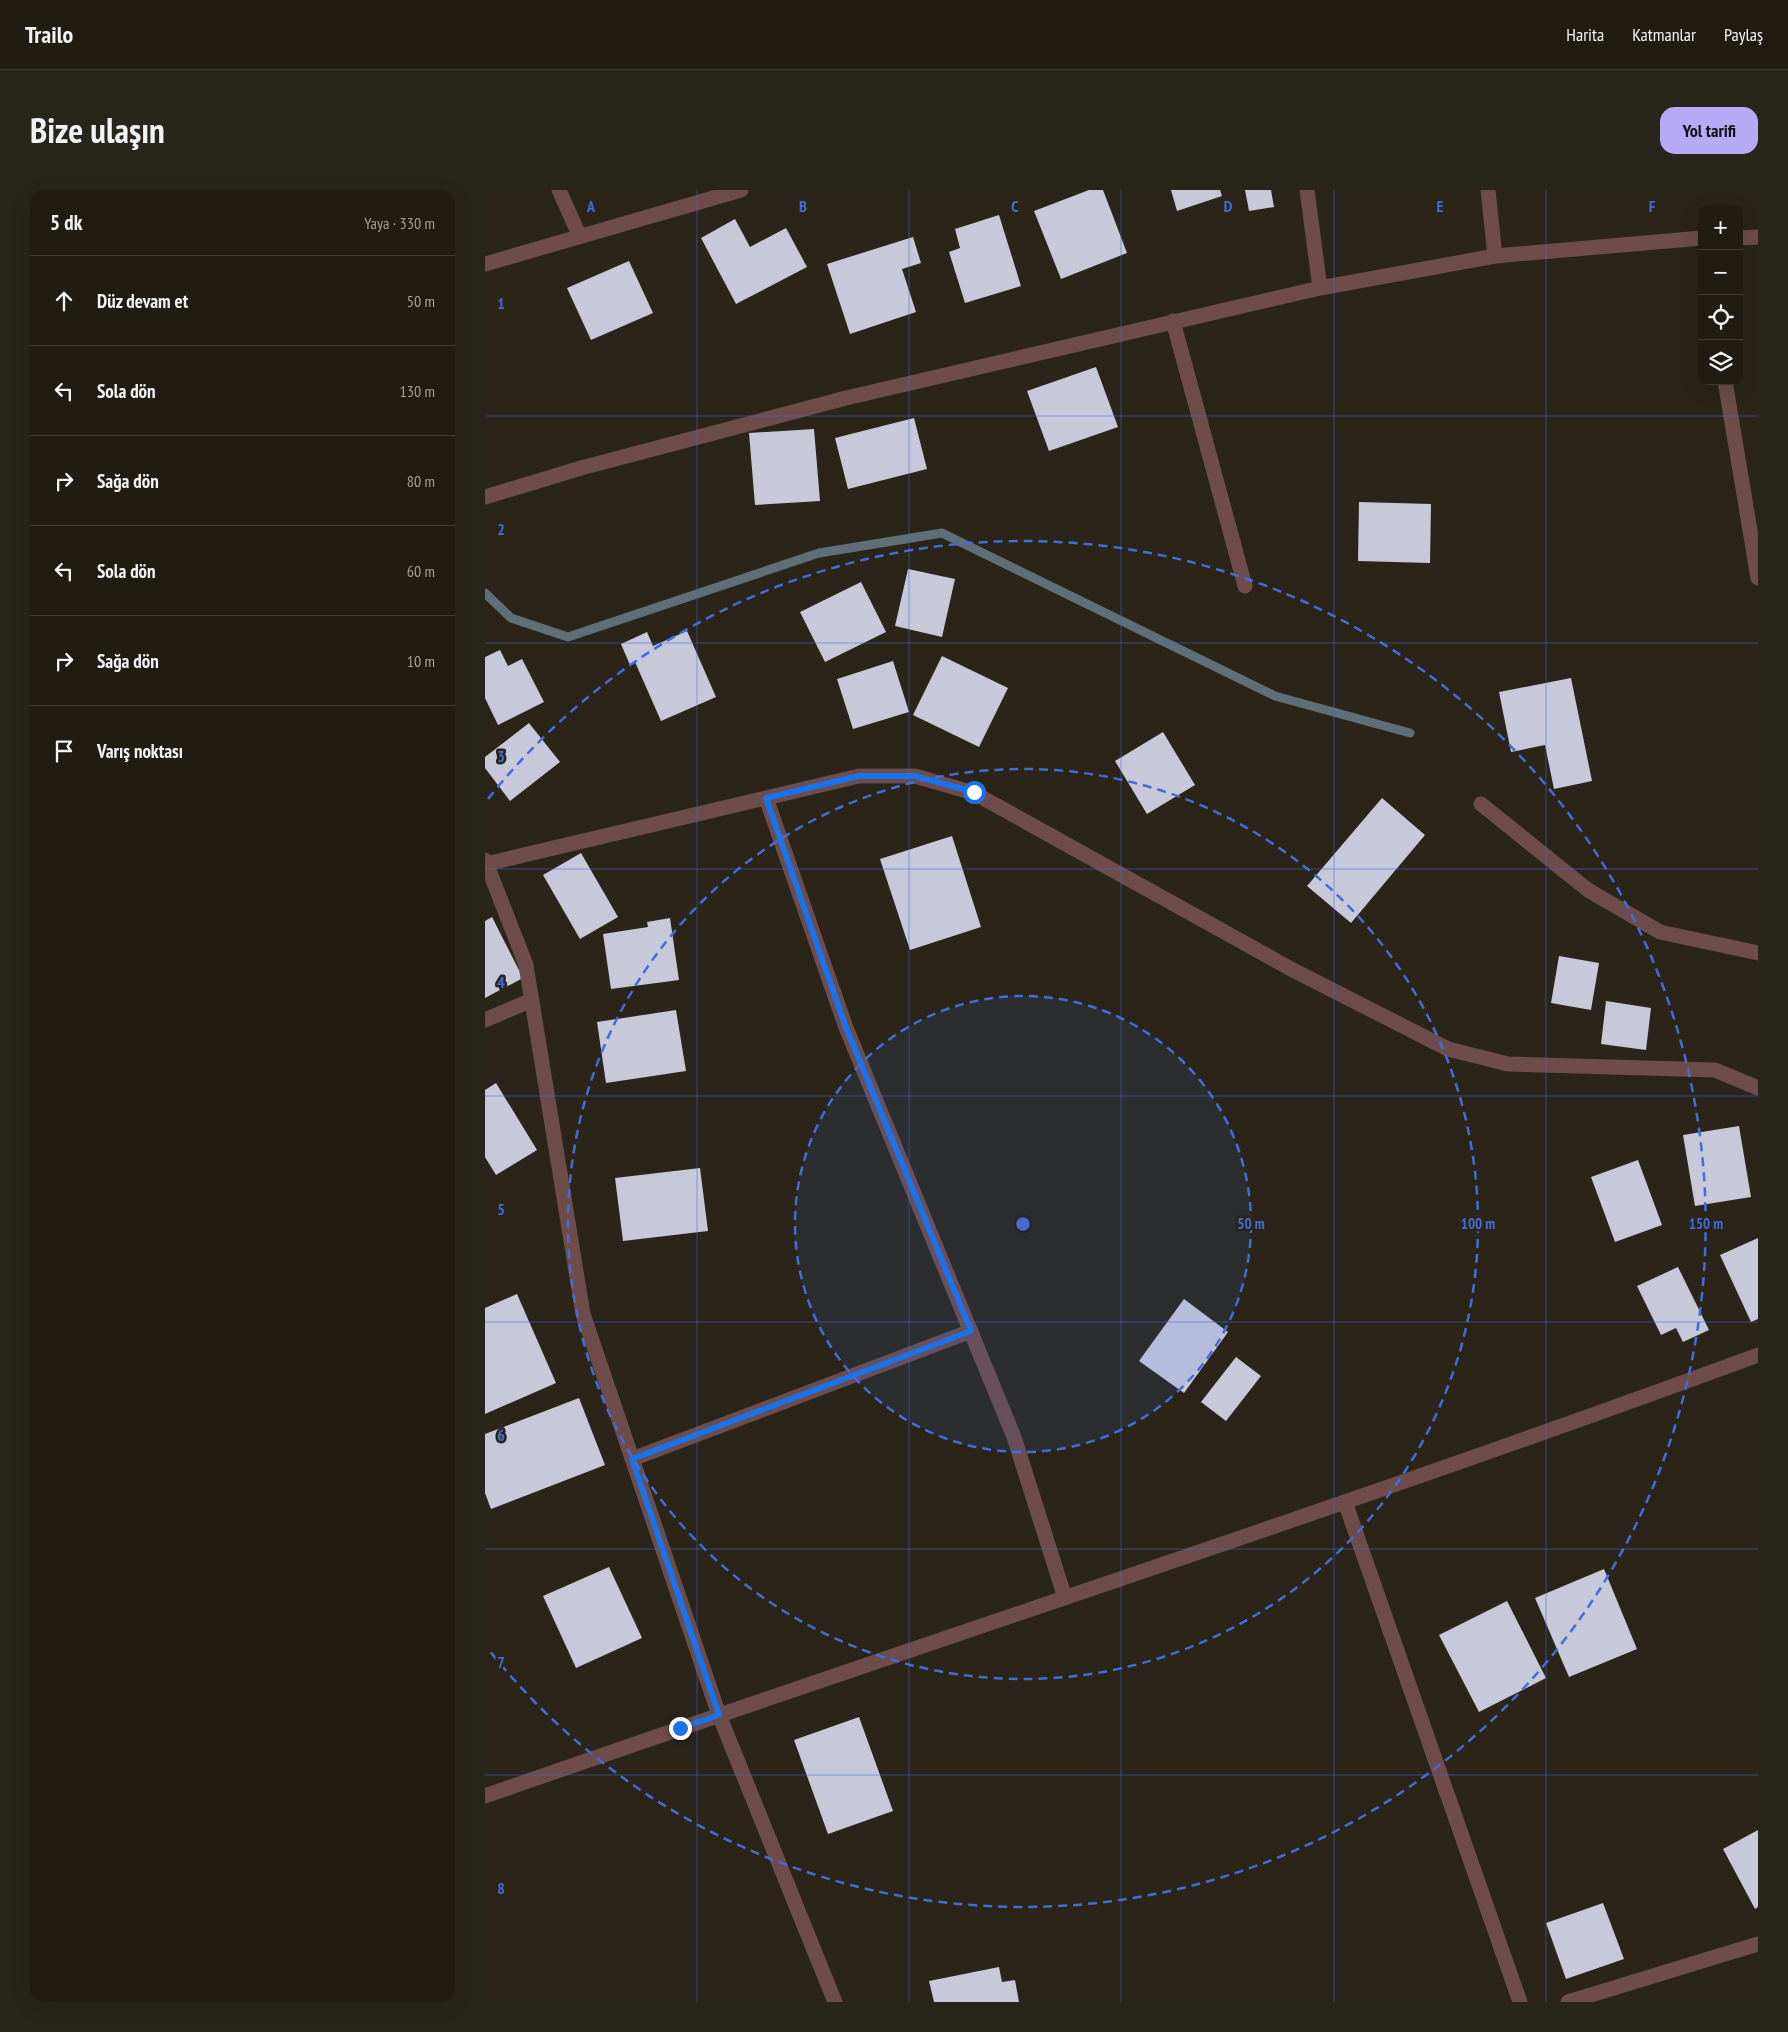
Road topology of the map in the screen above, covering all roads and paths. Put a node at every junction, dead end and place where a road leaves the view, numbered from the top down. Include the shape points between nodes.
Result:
1 (559, 190) edge
2 (741, 190) edge
3 (1307, 190) edge
4 (1488, 190) edge
5 (580, 237) junction
6 (1758, 237) edge
7 (1743, 238) edge
8 (1698, 241) edge
9 (1495, 256) junction
10 (485, 264) edge
11 (1320, 288) junction
12 (1173, 321) junction
13 (1726, 385) edge
14 (485, 497) edge
15 (1758, 578) edge
16 (1245, 586) dead end
17 (766, 798) junction
18 (1481, 804) dead end
19 (486, 862) edge
20 (1758, 953) edge
21 (532, 1000) junction
22 (485, 1020) edge
23 (1758, 1088) edge
24 (971, 1331) junction
25 (1758, 1355) edge
26 (632, 1459) junction
27 (1345, 1502) junction
28 (1065, 1598) junction
29 (719, 1715) junction
30 (485, 1796) edge
31 (1758, 1944) edge
32 (835, 2002) edge
33 (1520, 2002) edge
34 (1568, 2002) edge

1 - 5 street
2 - 5 street
3 - 11 street
4 - 9 street
5 - 10 street
6 - 7 street
8 - 9 street
9 - 11 street
11 - 12 street
12 - 14 street via 837,400
12 - 16 street
13 - 15 street
17 - 19 street
17 - 23 street via 859,776 915,776 974,792 1291,969 1449,1049 1508,1064 1715,1070
17 - 24 street via 845,1025
18 - 20 street via 1588,890 1660,932
19 - 21 street via 526,965
21 - 22 street
21 - 26 street via 583,1314
24 - 26 street
24 - 28 street via 1014,1437
25 - 27 street
26 - 29 street
27 - 28 street
27 - 33 street
28 - 29 street
29 - 30 street
29 - 32 street
31 - 34 street

